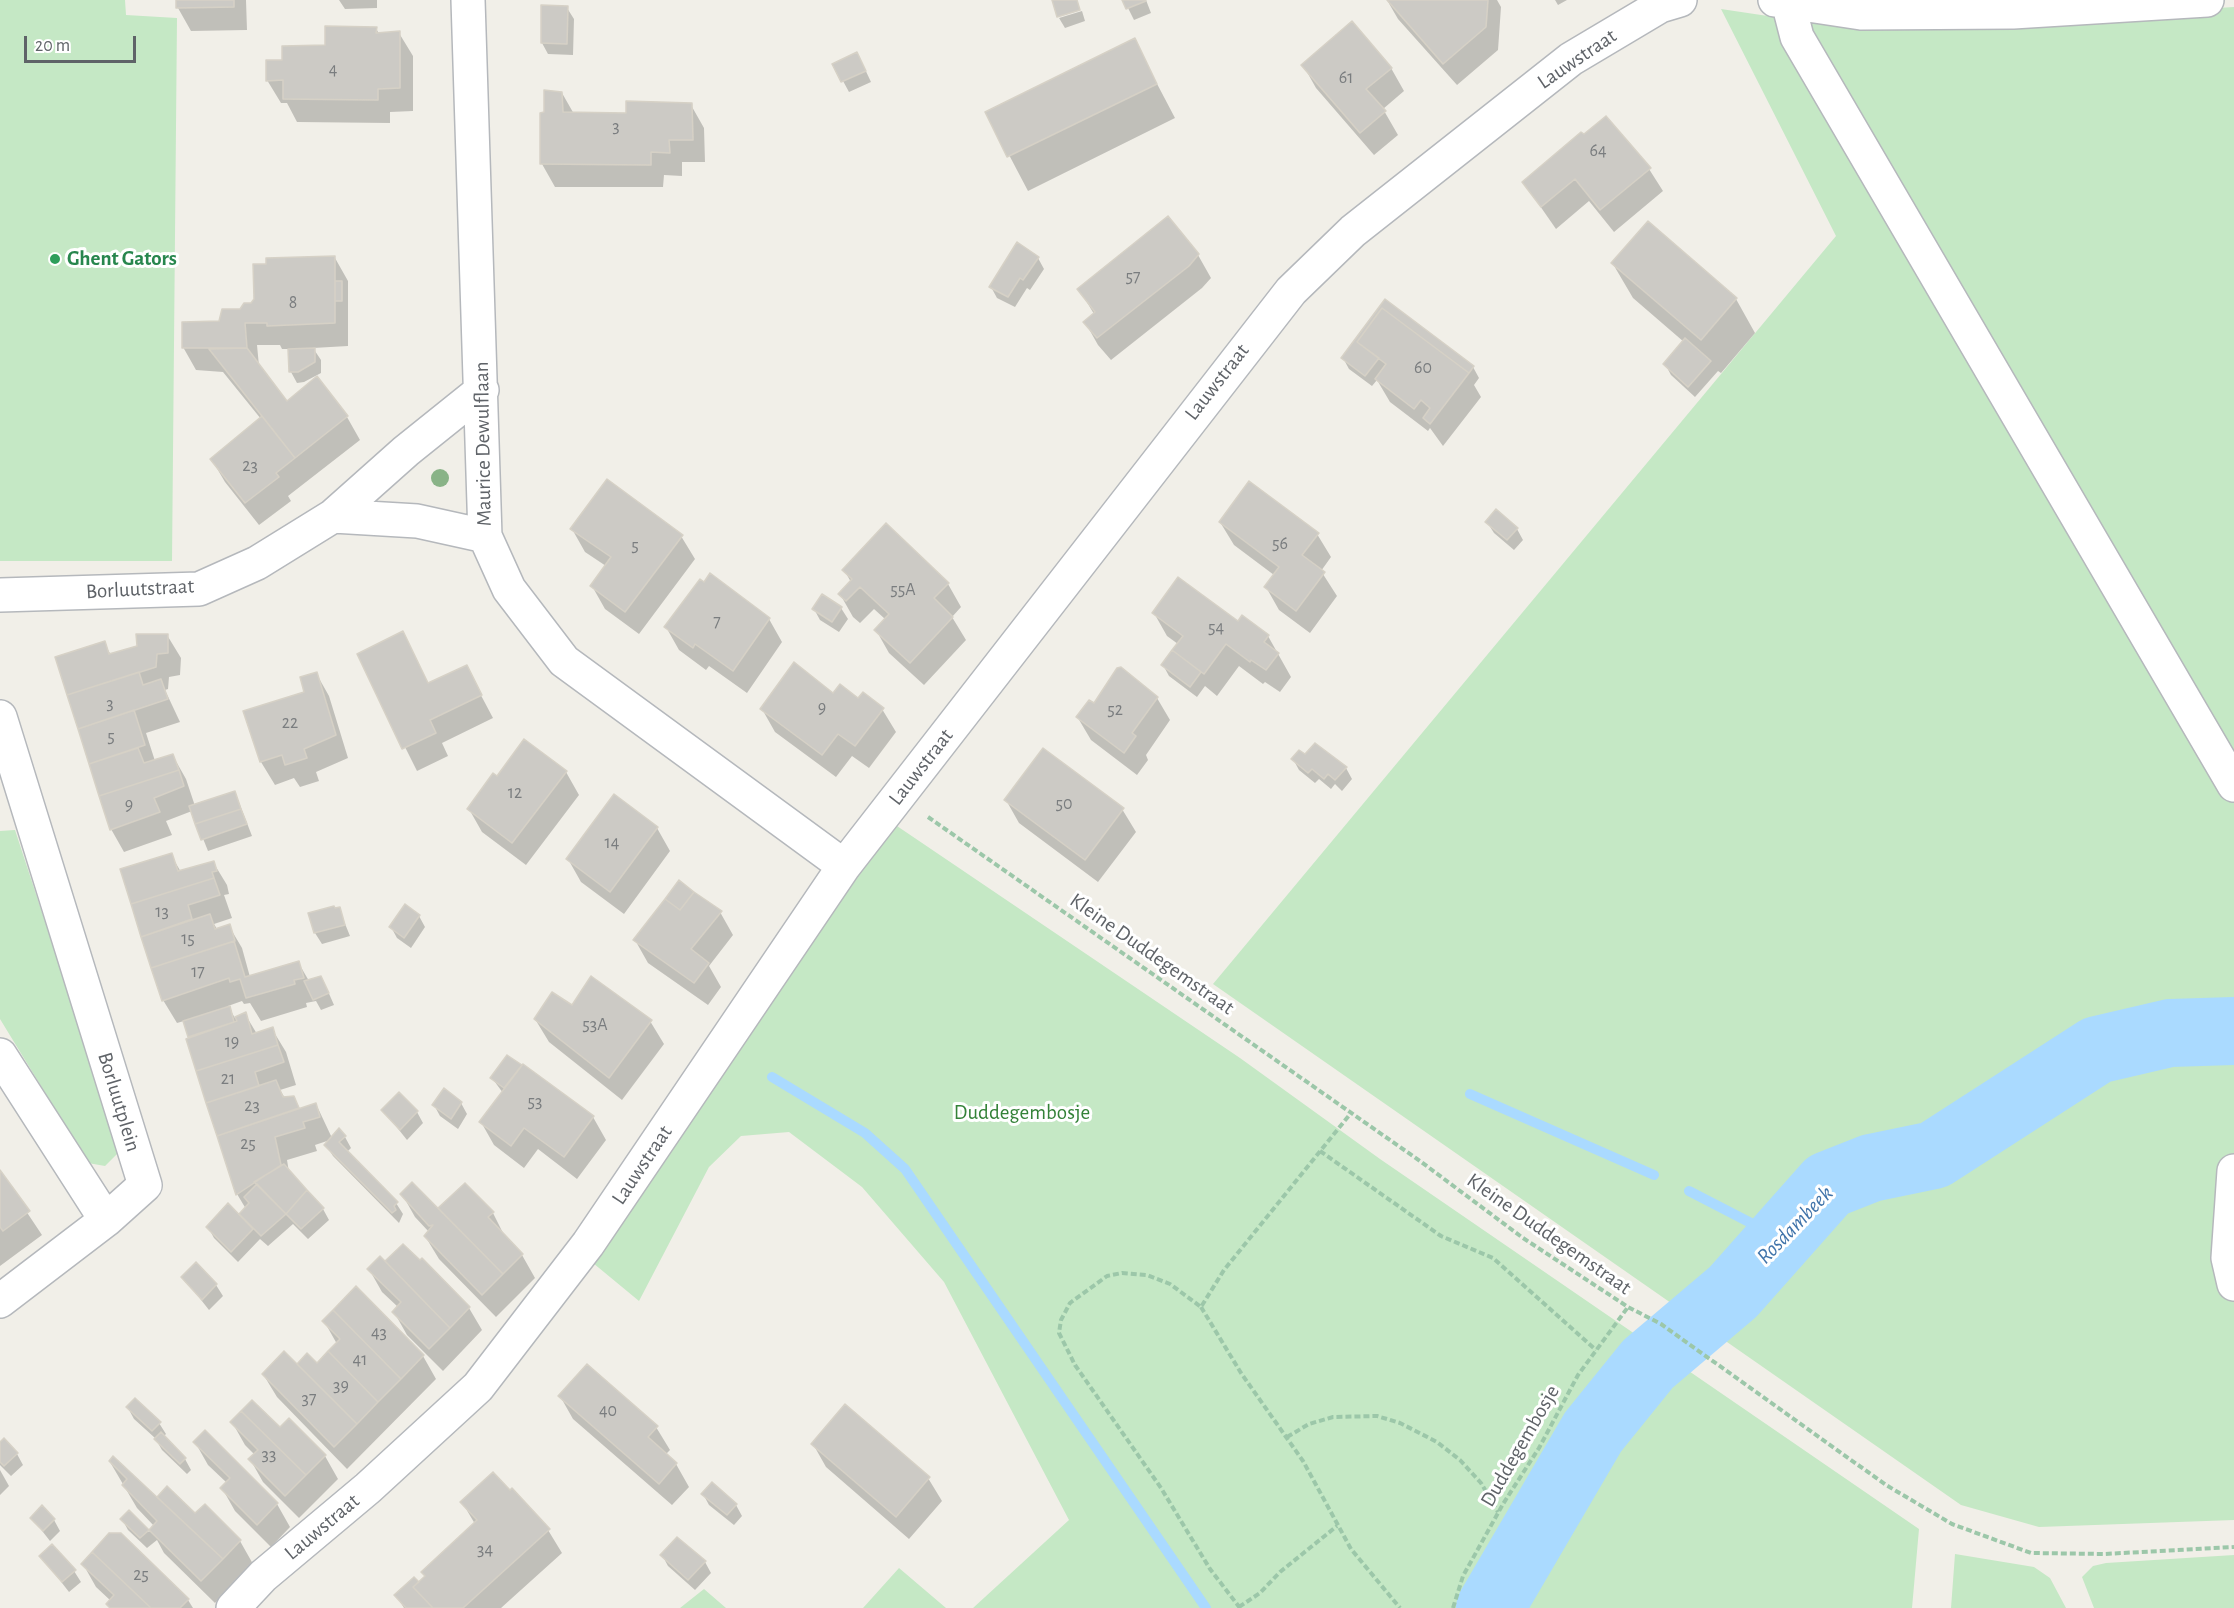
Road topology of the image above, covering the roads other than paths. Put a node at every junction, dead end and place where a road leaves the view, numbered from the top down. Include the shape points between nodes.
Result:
1 (468, 0) edge
2 (1680, 0) edge
3 (2207, 0) edge
4 (1782, 1) edge
5 (482, 390) junction
6 (333, 516) junction
7 (485, 536) junction
8 (0, 595) edge
9 (0, 717) edge
10 (2234, 785) edge
11 (9, 789) edge
12 (844, 866) junction
13 (0, 1055) edge
14 (2234, 1171) edge
15 (106, 1220) junction
16 (2234, 1284) edge
17 (0, 1301) edge
18 (233, 1608) edge

1 - 5 street, Maurice Dewulflaan
2 - 12 street, Lauwstraat via 1660,6 1571,59 1353,231 1290,291
3 - 4 street via 2013,12 1861,13
4 - 10 street via 1797,37
5 - 6 street, Borluutstraat
5 - 7 street, Maurice Dewulflaan
6 - 7 street via 417,521
6 - 8 street, Borluutstraat via 257,563 199,589
7 - 12 street, Maurice Dewulflaan via 508,589 564,661
9 - 11 street, Borluutplein
11 - 15 street, Borluutplein via 145,1185
12 - 18 street, Lauwstraat via 588,1244 478,1387 368,1488 263,1576
13 - 15 street
14 - 16 street via 2228,1258
15 - 17 street

